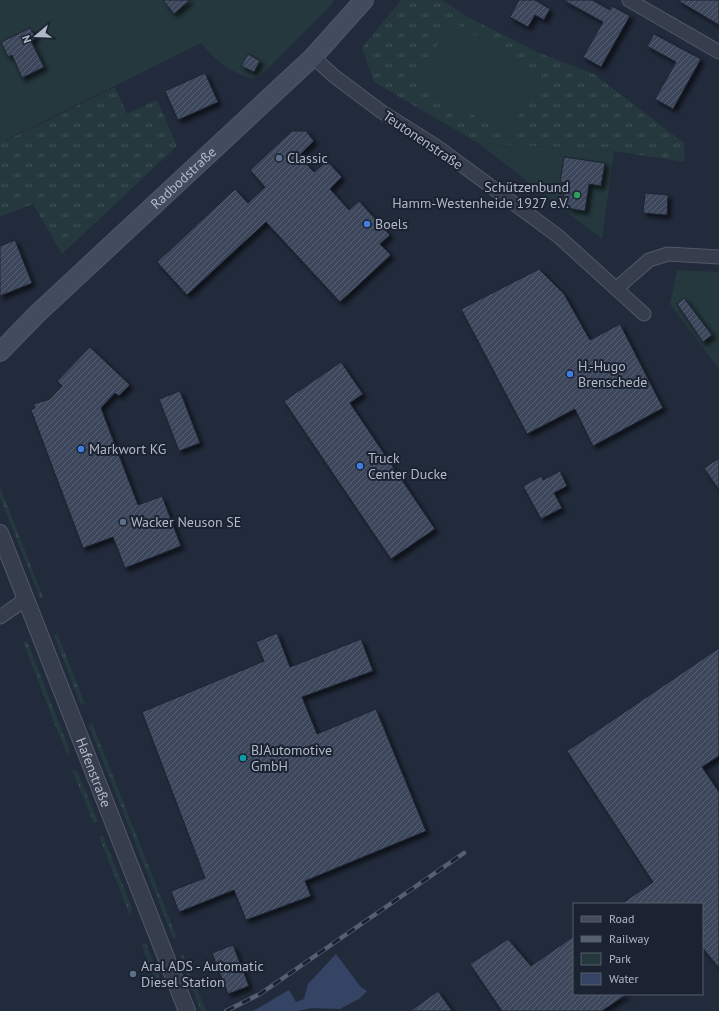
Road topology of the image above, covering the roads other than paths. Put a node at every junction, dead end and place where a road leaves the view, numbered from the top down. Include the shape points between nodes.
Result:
1 (364, 0) edge
2 (629, 0) edge
3 (719, 52) edge
4 (313, 58) junction
5 (719, 256) edge
6 (617, 288) junction
7 (644, 314) dead end
8 (3, 347) edge
9 (0, 533) edge
10 (26, 599) junction
11 (0, 617) edge
12 (187, 1011) edge

1 - 4 main road, Radbodstraße
2 - 3 street
4 - 6 street, Teutonenstraße via 382,112 436,146 558,236
4 - 8 main road, Radbodstraße
5 - 6 street via 668,254 649,260
6 - 7 street, Teutonenstraße
9 - 10 street, Hafenstraße
10 - 11 street
10 - 12 street, Hafenstraße

